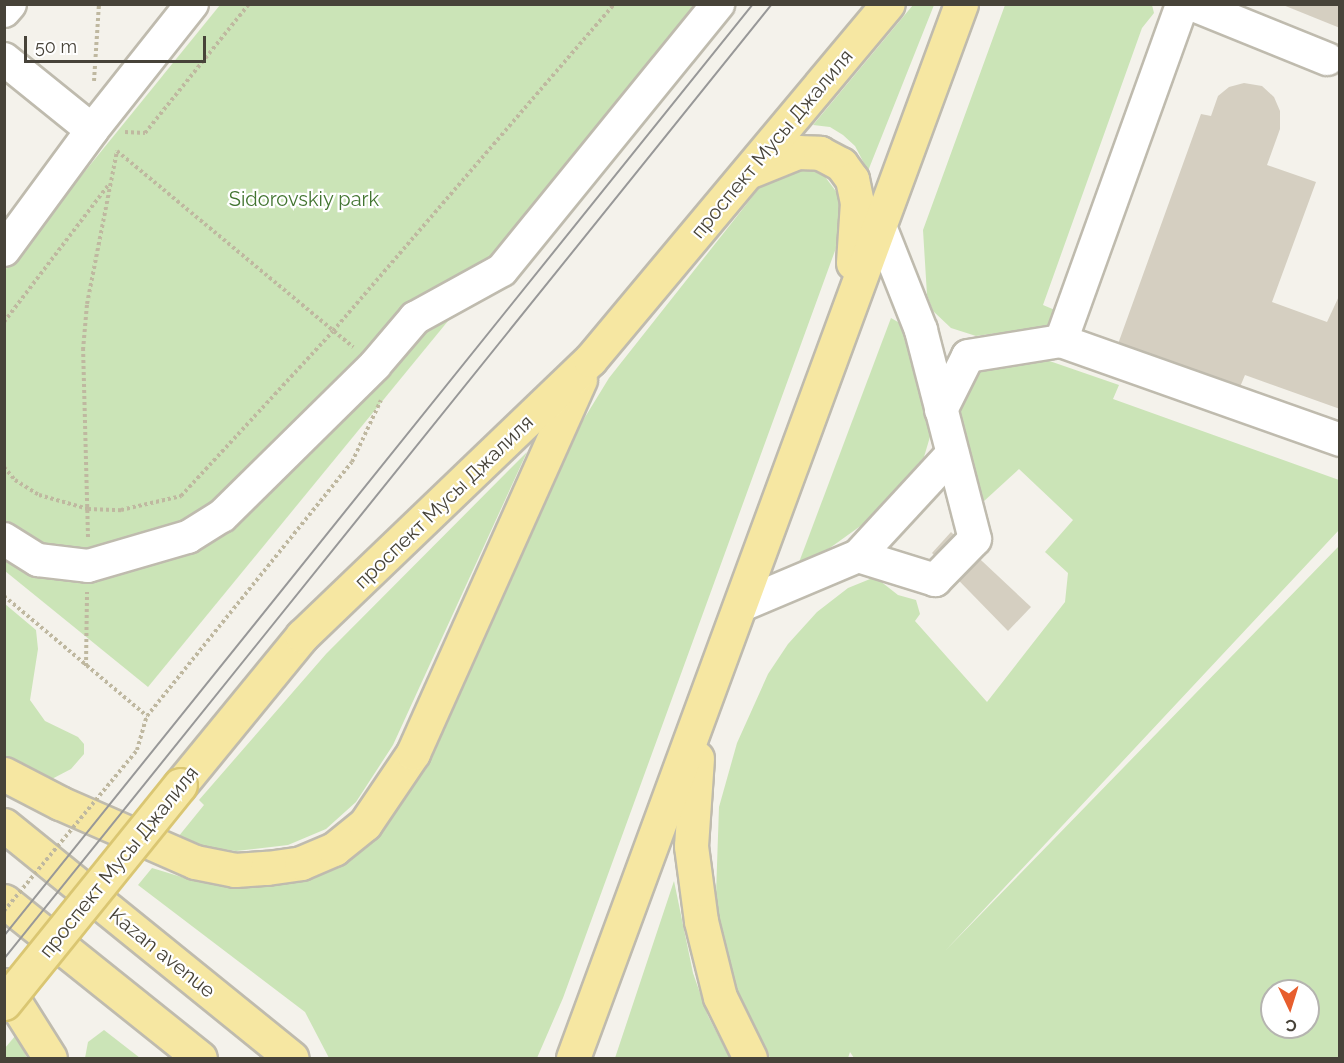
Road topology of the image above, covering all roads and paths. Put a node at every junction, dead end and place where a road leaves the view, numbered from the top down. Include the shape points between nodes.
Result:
1 (10, 4) edge
2 (99, 4) edge
3 (192, 4) edge
4 (249, 4) edge
5 (614, 4) edge
6 (718, 4) edge
7 (888, 4) edge
8 (961, 4) edge
9 (1198, 7) edge
10 (4, 11) edge
11 (4, 59) edge
12 (1327, 59) dead end
13 (94, 88) dead end
14 (92, 130) junction
15 (117, 151) junction
16 (751, 171) junction
17 (111, 182) junction
18 (879, 224) junction
19 (4, 250) edge
20 (850, 298) junction
21 (4, 322) edge
22 (921, 330) junction
23 (333, 331) junction
24 (1061, 341) junction
25 (968, 356) junction
26 (590, 360) junction
27 (375, 365) junction
28 (941, 410) junction
29 (1340, 440) edge
30 (952, 454) junction
31 (4, 467) edge
32 (87, 510) junction
33 (4, 538) edge
34 (858, 556) junction
35 (88, 566) junction
36 (4, 596) edge
37 (742, 605) junction
38 (86, 666) junction
39 (147, 716) dead end
40 (700, 721) junction
41 (137, 750) dead end
42 (4, 774) edge
43 (4, 825) edge
44 (4, 901) edge
45 (4, 911) edge
46 (4, 985) edge
47 (4, 1003) edge
48 (50, 1059) edge
49 (200, 1059) edge
50 (292, 1059) edge
51 (573, 1059) edge
52 (750, 1059) edge

1 - 10 street
2 - 13 path
3 - 14 street
4 - 14 path via 145,133
5 - 23 path
6 - 27 street via 502,270 415,318
7 - 16 main road, проспект Мусы Джалиля
8 - 18 main road
9 - 12 street
9 - 24 street
11 - 14 street
14 - 15 path
14 - 19 street
15 - 17 path
15 - 23 path
16 - 20 main road via 797,152 820,153 842,164 852,179 857,202
16 - 26 main road, проспект Мусы Джалиля
17 - 21 path
17 - 32 path via 87,304 83,350
18 - 20 main road
18 - 22 street
20 - 37 main road
22 - 25 street
22 - 28 street
23 - 27 path
23 - 32 path via 182,496 121,510
24 - 25 street
24 - 29 street
25 - 28 street
26 - 42 main road via 413,753 365,824 334,849 301,863 267,868 235,870 195,862
26 - 47 main road, проспект Мусы Джалиля, bridge via 302,636
27 - 35 street via 222,516 188,537
28 - 30 street
30 - 34 street
30 - 34 street via 975,539 935,580
31 - 32 path via 15,480 39,495
32 - 35 path
33 - 35 street via 38,560
34 - 37 street
35 - 38 path
36 - 38 path
37 - 40 main road
38 - 39 path
40 - 51 main road
40 - 52 main road via 691,846 701,921 720,997
41 - 45 path, bridge
43 - 50 main road, Kazan avenue
44 - 49 main road
46 - 48 main road via 24,1011

